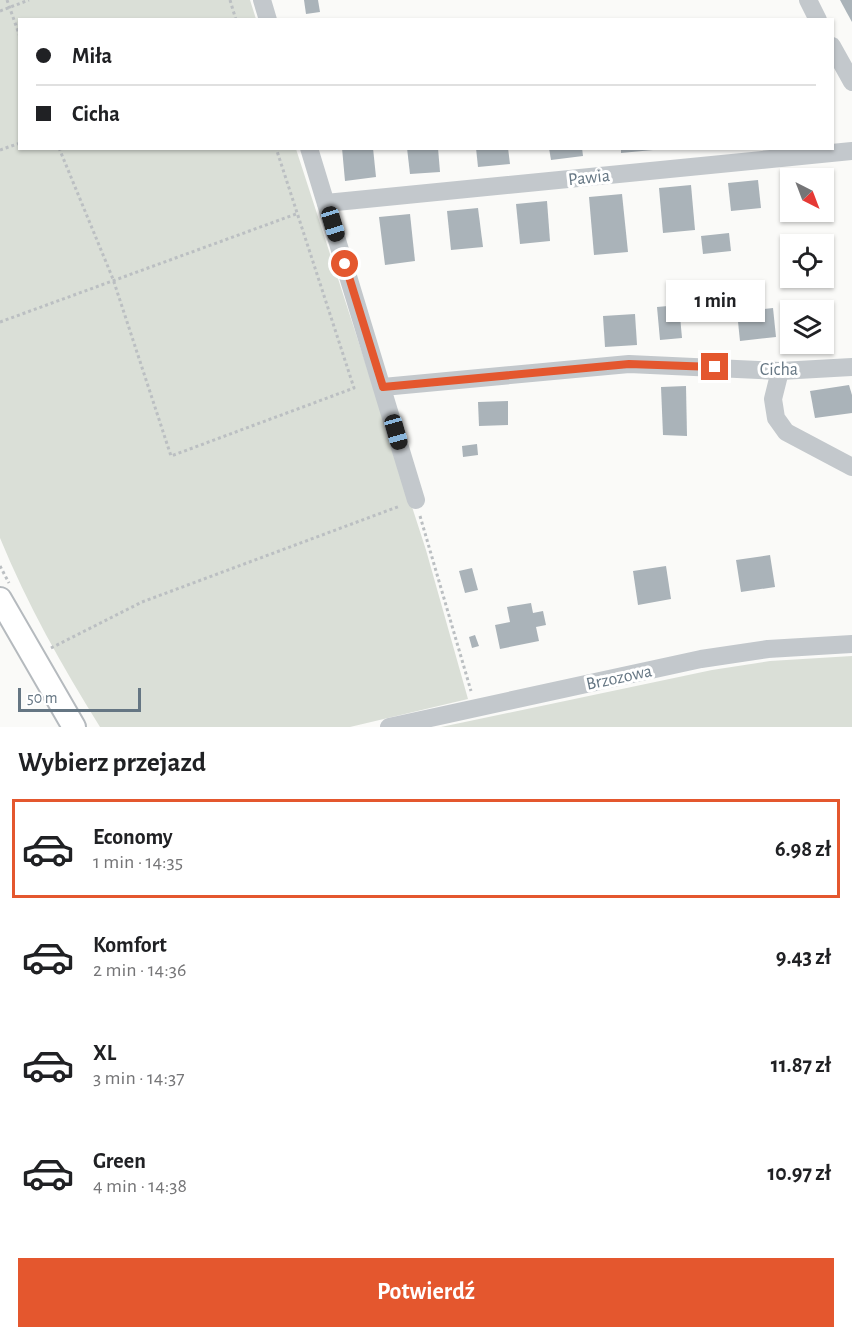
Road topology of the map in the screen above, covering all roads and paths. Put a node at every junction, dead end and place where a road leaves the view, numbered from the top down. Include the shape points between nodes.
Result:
1 (7, 0) edge
2 (29, 0) edge
3 (230, 0) edge
4 (262, 0) edge
5 (808, 0) edge
6 (10, 8) junction
7 (0, 11) edge
8 (235, 18) edge
9 (267, 18) edge
10 (817, 18) edge
11 (18, 31) edge
12 (834, 50) edge
13 (852, 82) edge
14 (18, 144) edge
15 (0, 150) edge
16 (59, 150) edge
17 (277, 150) edge
18 (310, 150) edge
19 (852, 151) edge
20 (326, 203) junction
21 (296, 214) junction
22 (113, 279) junction
23 (0, 322) edge
24 (852, 367) edge
25 (780, 371) junction
26 (383, 387) junction
27 (852, 467) edge
28 (416, 500) junction
29 (0, 599) edge
30 (852, 644) edge
31 (34, 658) junction
32 (475, 708) junction
33 (74, 727) edge
34 (389, 727) edge

1 - 6 path
2 - 6 path
3 - 8 path
4 - 9 street
5 - 10 street
6 - 7 path
6 - 11 path
12 - 13 street
14 - 15 path
16 - 22 path
17 - 21 path
18 - 20 street
19 - 20 street, Pawia
20 - 26 street
21 - 22 path
21 - 22 path via 354,388 171,456
22 - 23 path
24 - 25 street, Cicha
25 - 26 street, Cicha via 629,364
25 - 27 street via 773,399 776,418 786,432
26 - 28 street
28 - 31 path via 142,602
28 - 32 path
29 - 31 main road
30 - 32 street, Brzozowa via 768,649 701,659
31 - 33 main road
32 - 34 street, Brzozowa

